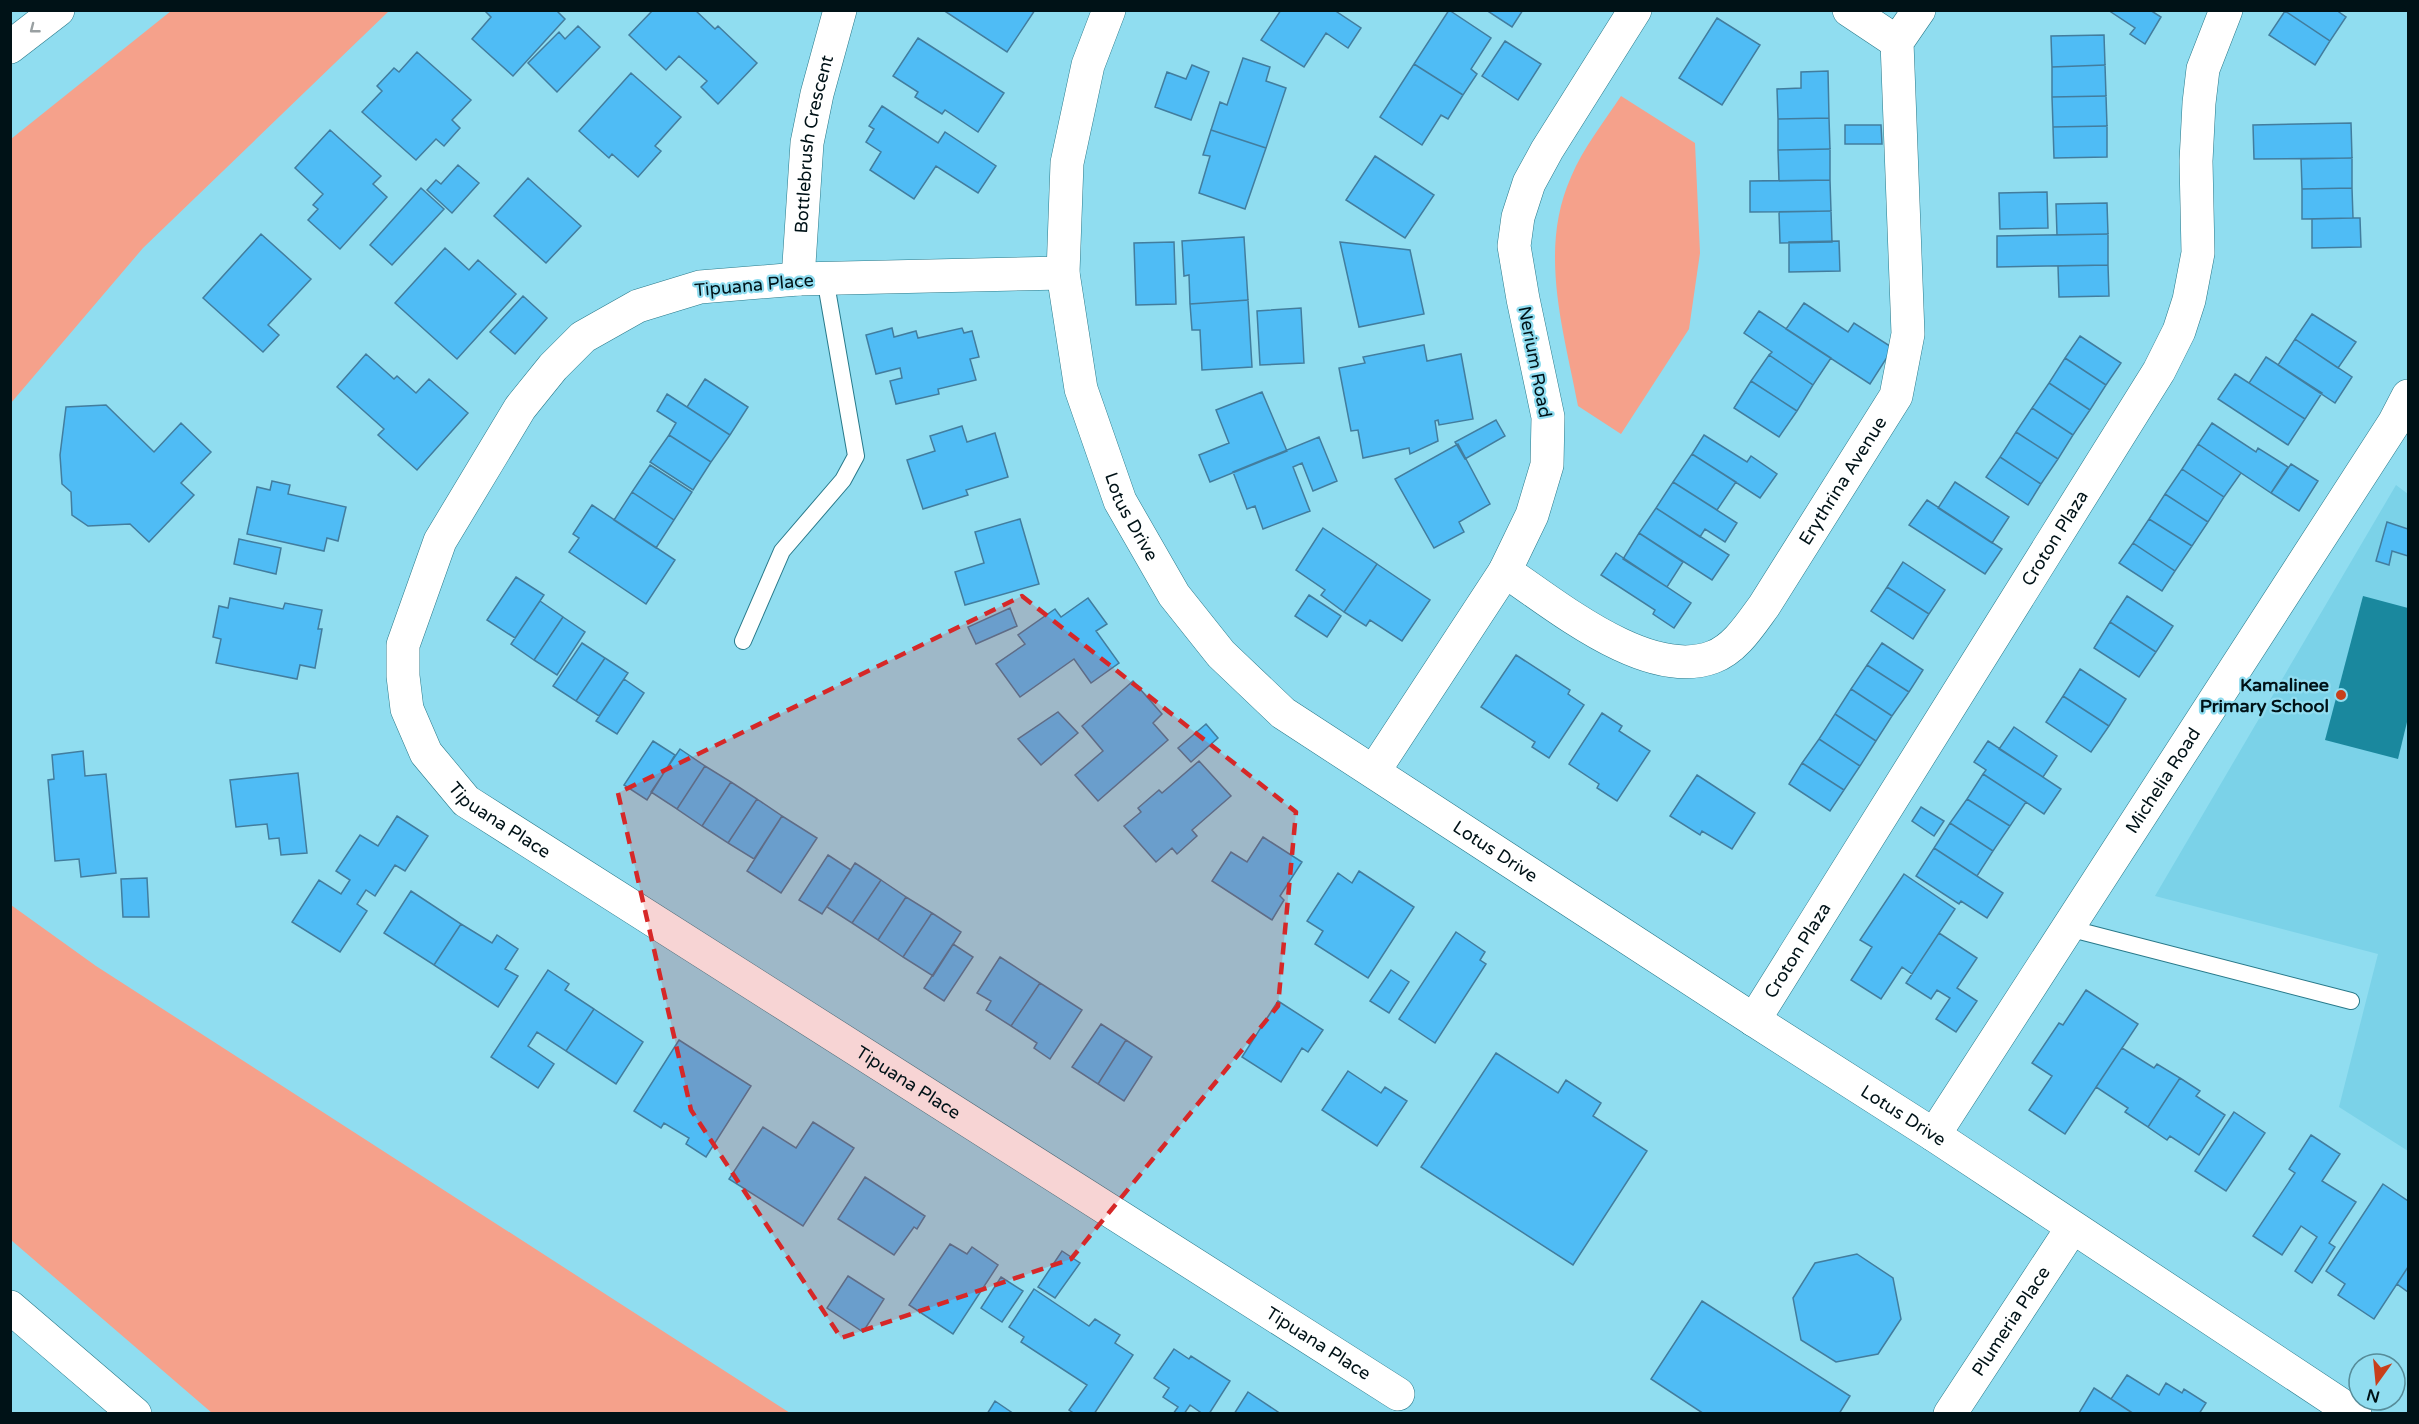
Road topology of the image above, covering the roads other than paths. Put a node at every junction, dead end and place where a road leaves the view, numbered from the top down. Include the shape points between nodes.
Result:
1 (58, 10) edge
2 (840, 10) edge
3 (1109, 10) edge
4 (1635, 10) edge
5 (1849, 10) edge
6 (1919, 10) edge
7 (2226, 10) edge
8 (1897, 42) junction
9 (10, 47) edge
10 (1063, 273) junction
11 (812, 279) junction
12 (2409, 396) edge
13 (1505, 571) junction
14 (743, 641) dead end
15 (1374, 771) junction
16 (2068, 928) junction
17 (2351, 1001) dead end
18 (1754, 1020) junction
19 (1935, 1135) junction
20 (2072, 1228) junction
21 (10, 1307) edge
22 (1398, 1394) dead end
23 (135, 1413) edge
24 (1950, 1413) edge
25 (2355, 1413) edge

1 -> 9 street
2 - 11 street, Bottlebrush Crescent via 807,143
3 - 10 street, Lotus Drive via 1088,65 1067,163
4 - 13 street, Nerium Road via 1547,150 1529,183 1518,217 1514,246 1548,417 1547,465 1532,515
5 - 8 street
6 - 8 street
7 - 18 street, Croton Plaza via 2203,69 2196,161 2198,253 2179,331 2159,371
8 - 13 street, Erythrina Avenue via 1908,334 1896,396 1764,606 1739,639 1713,657 1683,663 1650,658 1602,636
10 - 11 street, Tipuana Place
10 - 15 street, Lotus Drive via 1081,389 1120,501 1174,595 1221,654 1283,713
11 - 14 lane via 856,456 843,480 782,551
11 - 22 street, Tipuana Place via 700,287 639,306 582,338 553,367 520,408 440,541 403,645 407,709 426,753 466,801
12 - 16 street, Michelia Road
13 - 15 street, Nerium Road
15 - 18 street, Lotus Drive
16 - 17 lane
16 - 19 street, Michelia Road
18 - 19 street, Lotus Drive
19 - 20 street, Lotus Drive
20 - 24 street, Plumeria Place
20 - 25 street, Lotus Drive
21 - 23 street

